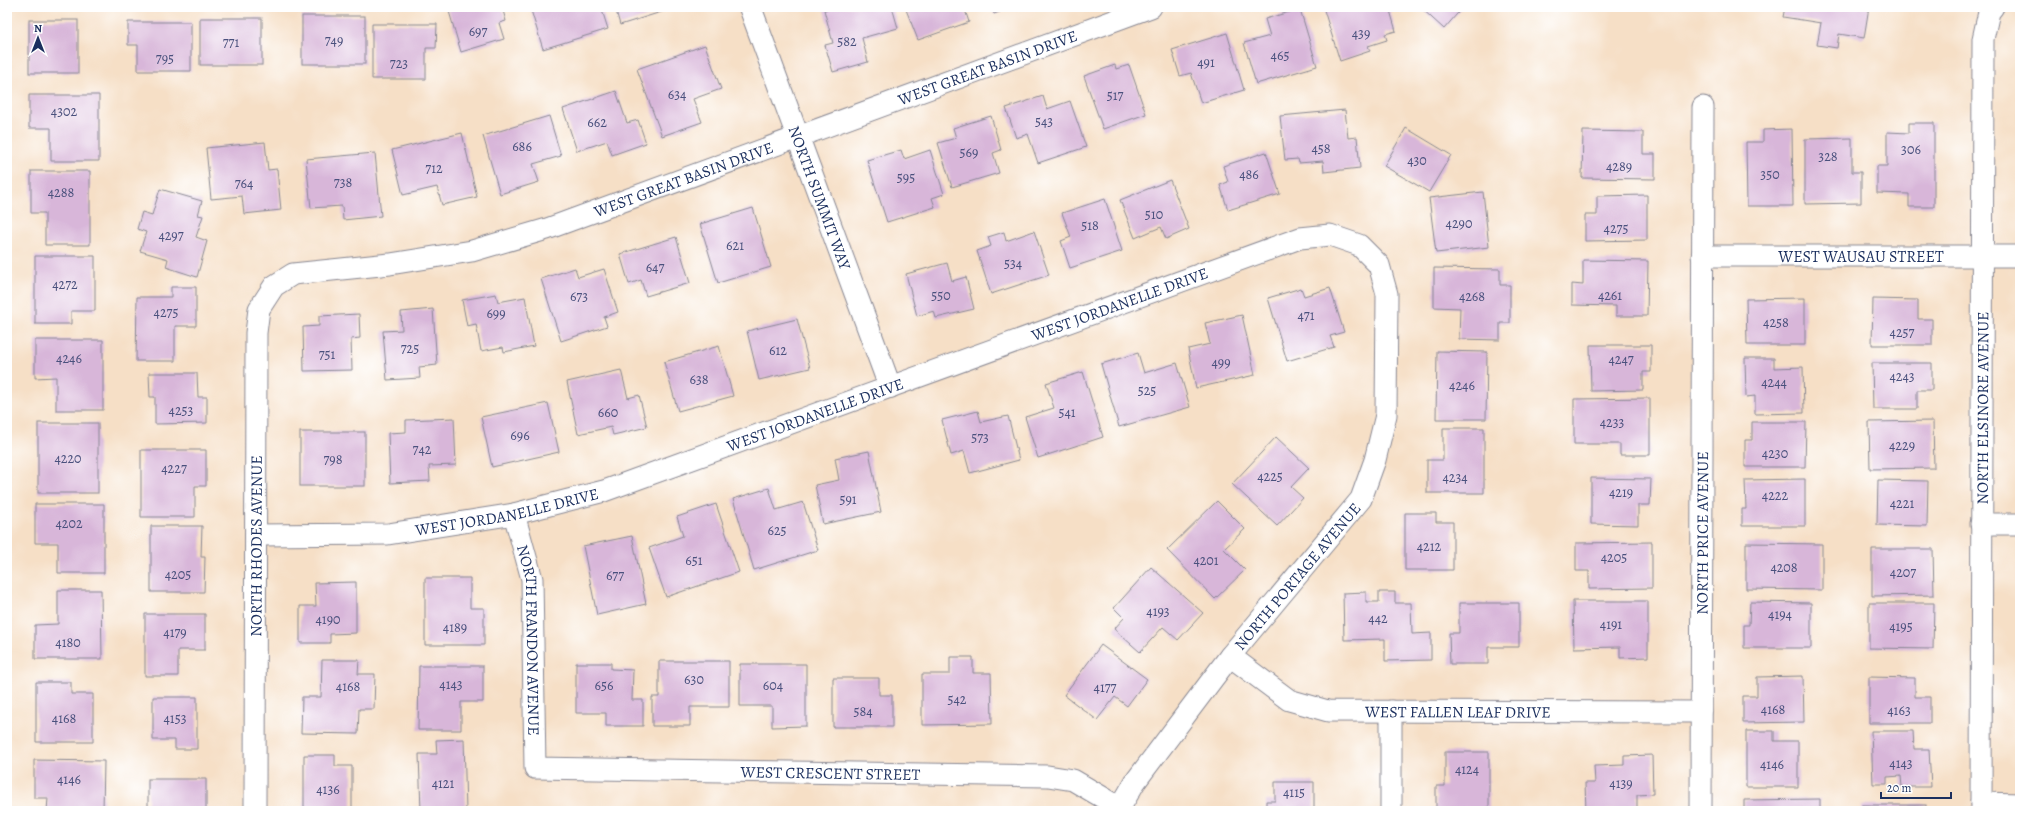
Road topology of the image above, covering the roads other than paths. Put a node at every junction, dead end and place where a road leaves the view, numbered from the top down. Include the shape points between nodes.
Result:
1 (750, 7) edge
2 (1151, 7) edge
3 (1993, 7) edge
4 (1703, 107) dead end
5 (798, 136) junction
6 (1360, 245) joint
7 (1702, 256) junction
8 (1982, 256) junction
9 (2020, 256) edge
10 (274, 286) joint
11 (890, 387) junction
12 (514, 514) junction
13 (1981, 524) junction
14 (2020, 524) edge
15 (256, 535) junction
16 (1230, 656) junction
17 (1391, 711) junction
18 (1701, 712) junction
19 (535, 768) joint
20 (2020, 804) edge
21 (1981, 807) edge
22 (1118, 809) edge
23 (255, 811) edge
24 (1391, 811) edge
25 (1701, 811) edge

1 - 5 street, NORTH SUMMIT WAY
2 - 5 street, WEST GREAT BASIN DRIVE
3 - 8 street, NORTH ELSINORE AVENUE via 1989,12 1983,39
4 - 7 street, NORTH PRICE AVENUE
5 - 10 street, WEST GREAT BASIN DRIVE via 547,228 472,251 390,264 293,274
5 - 11 street, NORTH SUMMIT WAY
6 - 11 street, WEST JORDANELLE DRIVE via 1330,235 1300,238
6 - 16 street, NORTH PORTAGE AVENUE via 1380,265 1387,294 1386,415 1375,460 1361,499
7 - 8 street, WEST WAUSAU STREET
7 - 18 street, NORTH PRICE AVENUE
8 - 9 street, WEST WAUSAU STREET
8 - 13 street, NORTH ELSINORE AVENUE
10 - 15 street, NORTH RHODES AVENUE via 259,308 256,333
11 - 12 street, WEST JORDANELLE DRIVE via 604,491
12 - 15 street, WEST JORDANELLE DRIVE via 388,534
12 - 19 street, NORTH FRANDON AVENUE via 532,579
13 - 14 street
13 - 21 street, NORTH ELSINORE AVENUE
15 - 23 street, NORTH RHODES AVENUE
16 - 17 street, WEST FALLEN LEAF DRIVE via 1289,700 1328,711
16 - 22 street, NORTH PORTAGE AVENUE via 1135,782
17 - 18 street, WEST FALLEN LEAF DRIVE
17 - 24 street
18 - 25 street, NORTH PRICE AVENUE
19 - 22 street, WEST CRESCENT STREET via 1048,776 1074,780
20 - 21 street

